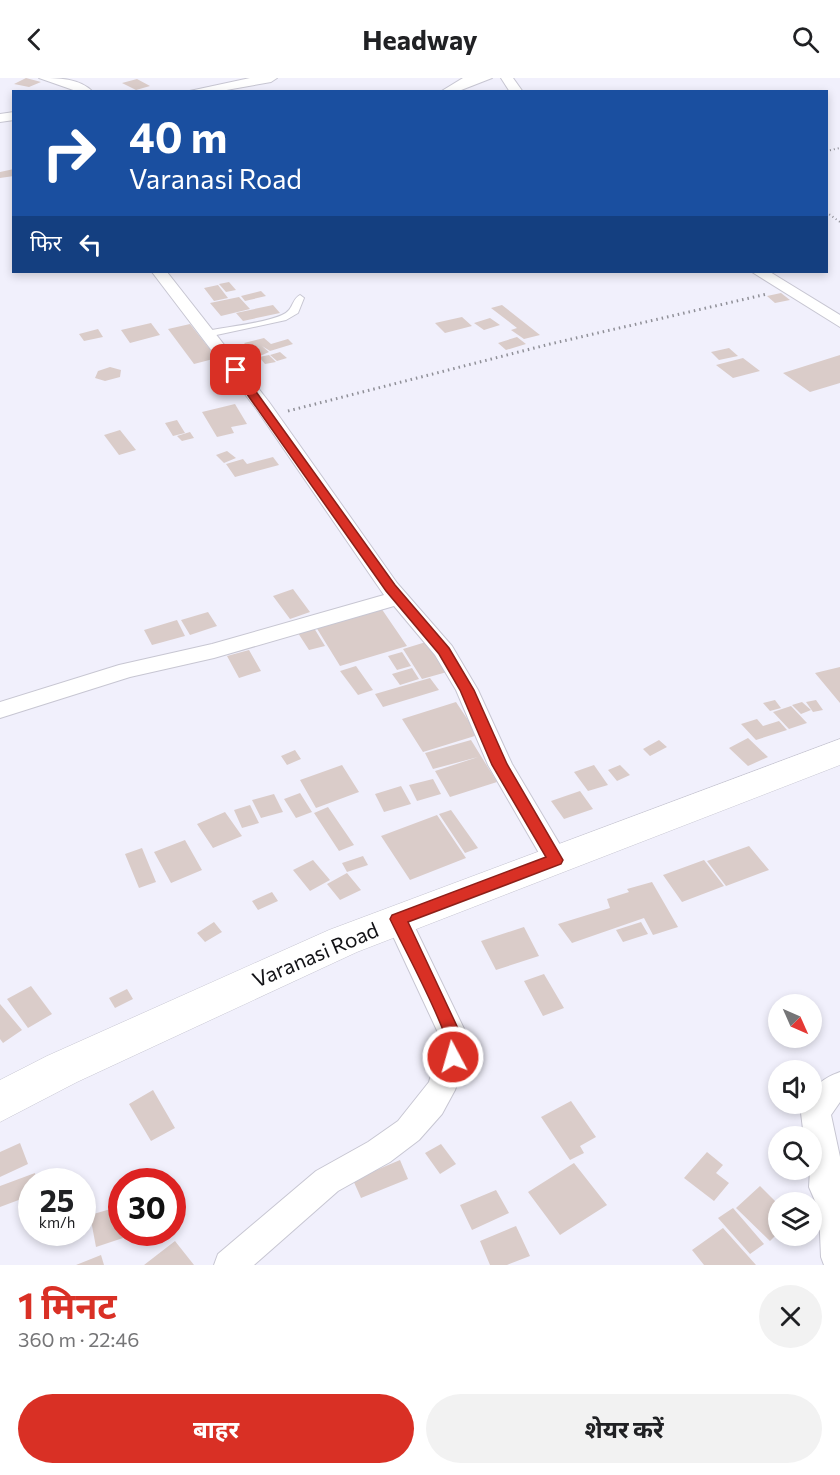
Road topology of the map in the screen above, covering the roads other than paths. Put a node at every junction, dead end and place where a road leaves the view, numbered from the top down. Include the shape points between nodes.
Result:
1 (45, 78) edge
2 (271, 78) edge
3 (486, 78) edge
4 (85, 90) edge
5 (202, 90) edge
6 (450, 90) edge
7 (160, 273) edge
8 (762, 273) edge
9 (300, 298) dead end
10 (840, 322) edge
11 (207, 334) junction
12 (400, 597) junction
13 (0, 710) edge
14 (839, 752) edge
15 (556, 860) junction
16 (398, 919) junction
17 (840, 1085) edge
18 (0, 1102) edge
19 (840, 1262) edge
20 (230, 1265) edge

1 - 4 street
2 - 5 street
3 - 6 street via 467,81
7 - 11 street
8 - 10 street
9 - 11 lane via 295,311 283,318
11 - 12 street
12 - 13 street via 214,651 127,670
12 - 15 street via 457,671 500,765
14 - 15 highway, Varanasi Road
15 - 16 highway, Varanasi Road
16 - 18 highway, Varanasi Road via 261,976
16 - 20 street via 455,1039 446,1081 412,1130 335,1175
17 - 19 street via 831,1090 816,1113 827,1165 825,1187 835,1210

